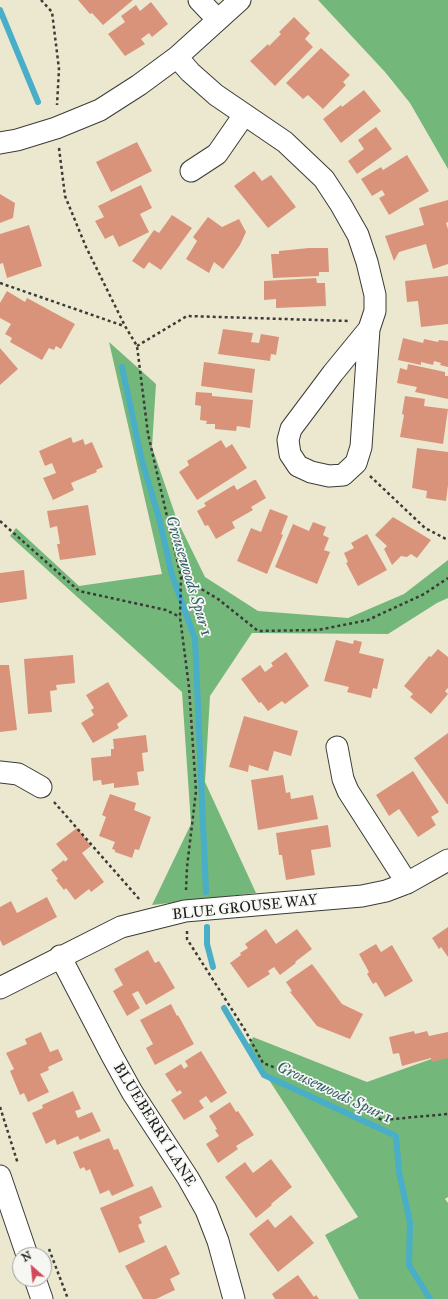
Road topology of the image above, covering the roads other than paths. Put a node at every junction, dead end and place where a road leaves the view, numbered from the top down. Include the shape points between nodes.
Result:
1 (199, 0) edge
2 (240, 0) edge
3 (218, 20) junction
4 (177, 57) junction
5 (244, 115) junction
6 (0, 143) edge
7 (191, 171) dead end
8 (371, 325) junction
9 (337, 747) dead end
10 (0, 772) edge
11 (41, 787) road end
12 (448, 860) edge
13 (407, 884) junction
14 (60, 956) junction
15 (0, 988) edge
16 (0, 1176) edge
17 (24, 1247) edge
18 (38, 1287) edge
19 (42, 1299) edge
20 (234, 1299) edge

1 - 3 street
2 - 3 street
3 - 4 street
4 - 5 street via 216,95
4 - 6 street via 100,110 56,128
5 - 7 street via 217,154
5 - 8 street via 290,147 324,179 341,205 358,235 367,262 375,295 375,311
8 - 8 street via 291,429 288,440 290,454 298,466 328,476 343,475 356,463 361,447
9 - 13 street via 348,791
10 - 11 street via 18,774
12 - 13 street, BLUE GROUSE WAY
13 - 14 street, BLUE GROUSE WAY via 362,896 185,911 120,927
14 - 15 street, BLUE GROUSE WAY
14 - 20 street, BLUEBERRY LANE via 132,1092 206,1210 218,1241
16 - 17 street
18 - 19 street

